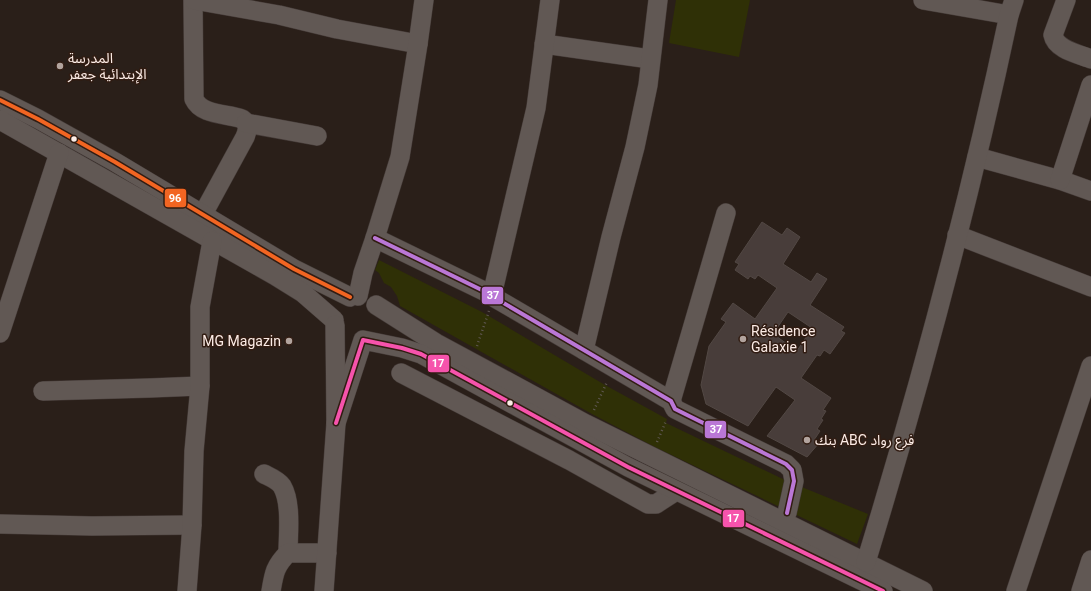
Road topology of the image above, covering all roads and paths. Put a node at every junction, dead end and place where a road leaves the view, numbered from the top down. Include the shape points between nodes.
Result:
1 (193, 0) edge
2 (424, 0) edge
3 (550, 0) edge
4 (658, 0) edge
5 (923, 0) edge
6 (1066, 0) edge
7 (1012, 7) edge
8 (280, 8) edge
9 (418, 44) junction
10 (544, 44) junction
11 (650, 59) junction
12 (1091, 59) edge
13 (1091, 85) edge
14 (0, 100) edge
15 (0, 120) edge
16 (246, 123) junction
17 (317, 136) dead end
18 (59, 153) junction
19 (977, 157) junction
20 (1060, 180) junction
21 (1091, 191) edge
22 (726, 213) dead end
23 (202, 214) junction
24 (957, 235) junction
25 (375, 238) junction
26 (212, 241) junction
27 (1091, 287) edge
28 (354, 296) junction
29 (494, 297) junction
30 (376, 306) junction
31 (335, 323) junction
32 (0, 333) edge
33 (363, 340) junction
34 (584, 350) junction
35 (471, 361) junction
36 (1091, 366) edge
37 (615, 368) junction
38 (401, 373) dead end
39 (200, 386) junction
40 (43, 391) dead end
41 (673, 405) junction
42 (336, 423) junction
43 (586, 424) junction
44 (652, 456) junction
45 (264, 474) dead end
46 (676, 490) junction
47 (787, 513) dead end
48 (0, 524) edge
49 (192, 525) junction
50 (288, 553) junction
51 (327, 553) junction
52 (1091, 560) edge
53 (866, 562) junction
54 (854, 585) edge
55 (914, 589) edge
56 (187, 591) edge
57 (271, 591) edge
58 (324, 591) edge
59 (882, 591) edge
60 (1016, 591) edge
61 (1081, 591) edge

1 - 8 street
1 - 16 street via 194,99 204,109 240,118
2 - 9 street
3 - 10 street
4 - 11 street
5 - 7 street
6 - 12 street via 1053,35 1054,40 1063,47
7 - 19 street
8 - 9 street via 337,29
9 - 25 street via 400,157
10 - 11 street
10 - 29 street via 536,108
11 - 34 street via 648,85 635,147
13 - 20 street
14 - 23 street via 101,154
15 - 18 street
16 - 17 street
16 - 23 street via 248,128 244,137
18 - 26 street
18 - 32 street
19 - 20 street
19 - 24 street
20 - 21 street
22 - 41 street
23 - 28 street via 294,269
24 - 27 street
24 - 53 street via 921,374
25 - 28 street
25 - 29 street
26 - 31 street via 303,293
26 - 39 street via 200,308
28 - 30 street via 371,300
28 - 31 street via 336,308
29 - 34 street
29 - 35 path
30 - 33 street via 379,312 379,325 372,336
30 - 35 street
31 - 33 street via 343,337 349,340
31 - 42 street
33 - 42 street
33 - 46 street via 421,354 628,467
34 - 37 street
35 - 43 street
36 - 60 street
37 - 41 street
37 - 43 path
38 - 46 street via 648,504 656,504
39 - 40 street
39 - 49 street via 194,451
41 - 44 path
41 - 47 street via 786,464 792,470 794,481
42 - 51 street
43 - 44 street
44 - 53 street
45 - 50 street via 277,480 286,499
46 - 54 street
48 - 49 street
49 - 56 street
50 - 51 street
50 - 57 street via 278,563
51 - 58 street
52 - 61 street
53 - 55 street
54 - 59 street

